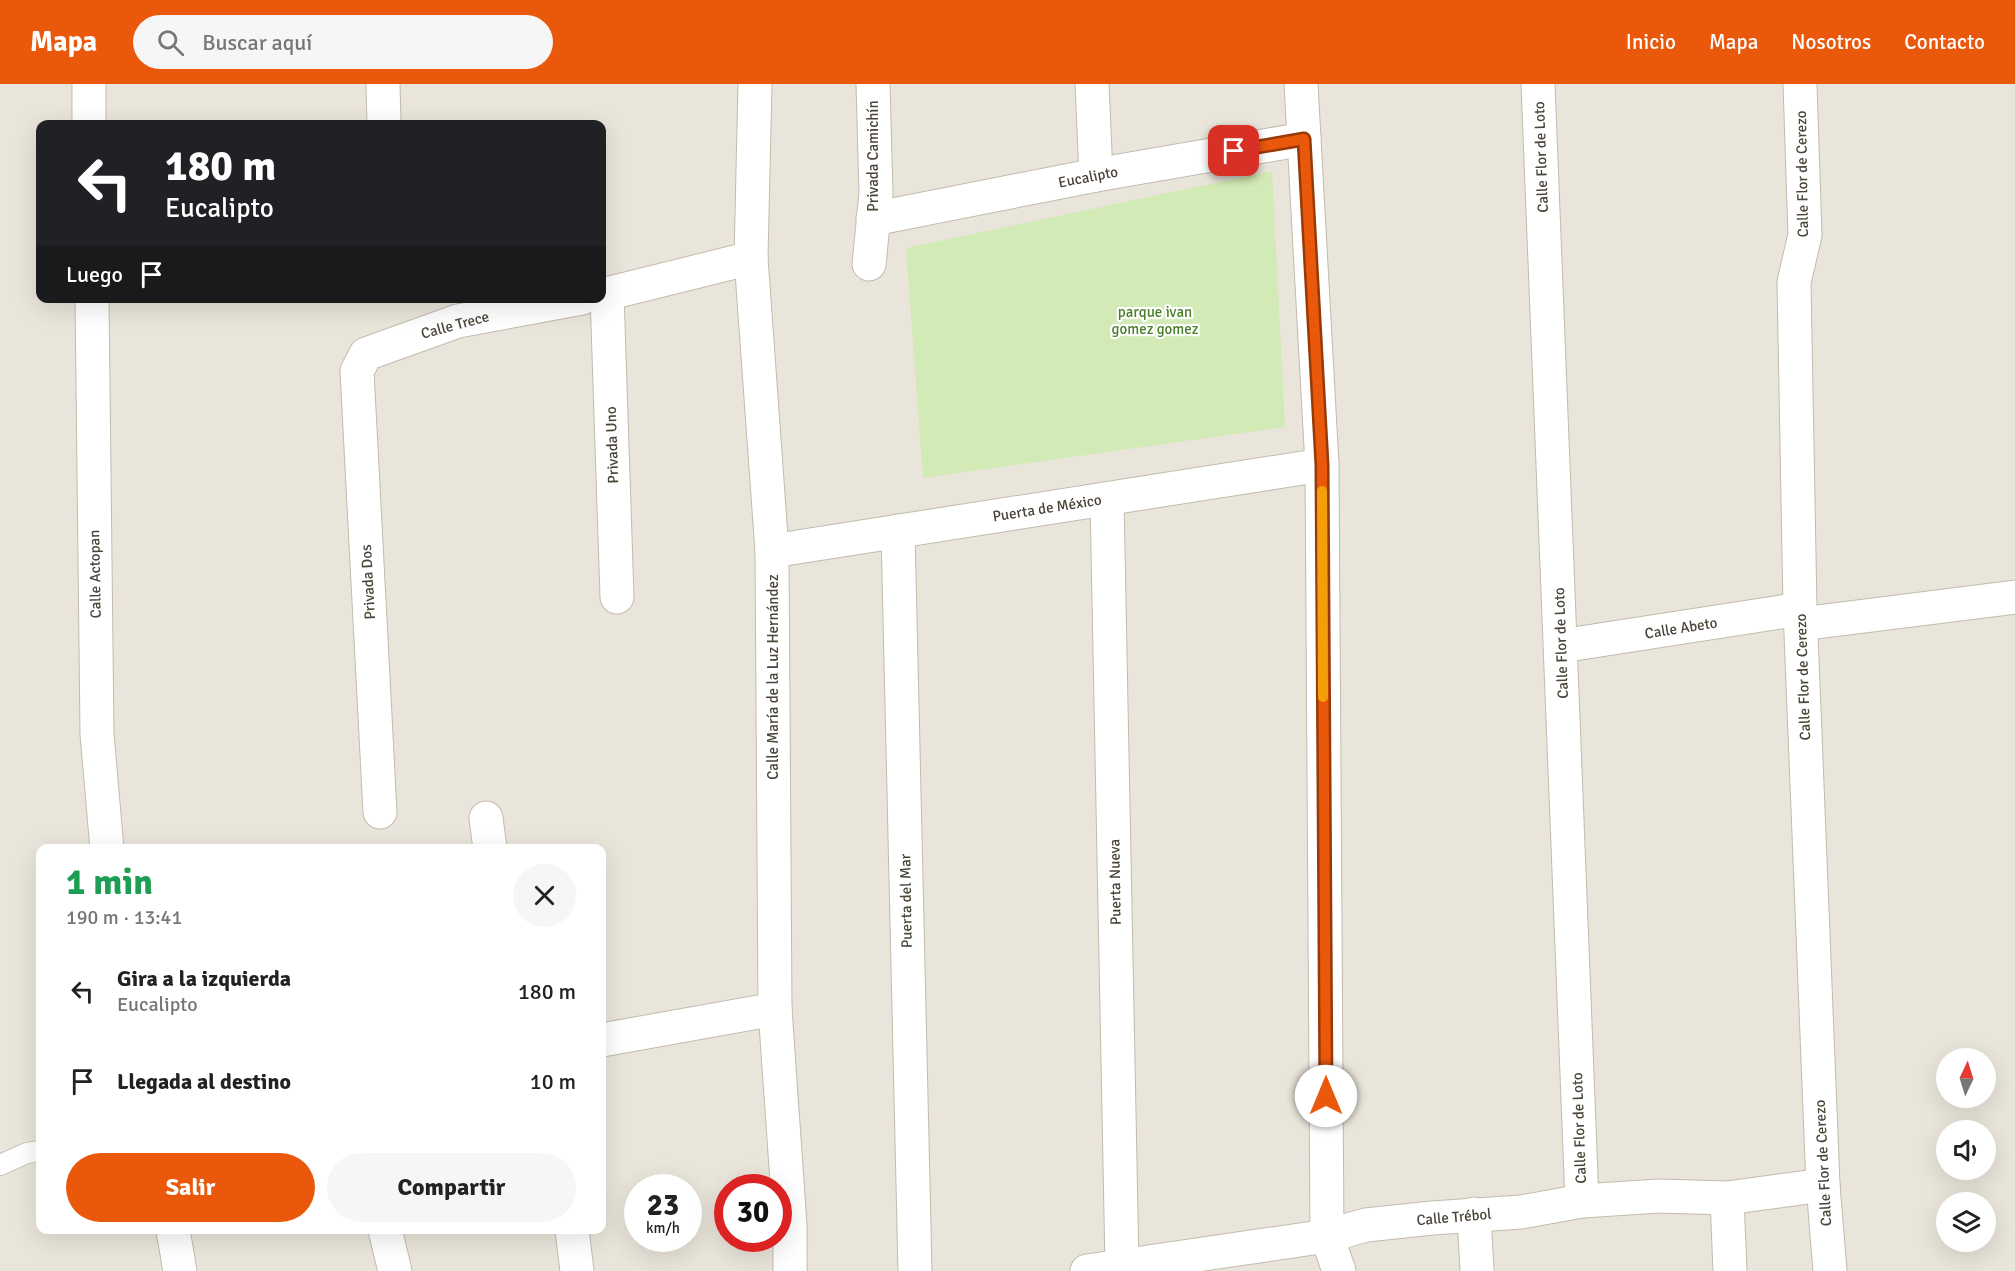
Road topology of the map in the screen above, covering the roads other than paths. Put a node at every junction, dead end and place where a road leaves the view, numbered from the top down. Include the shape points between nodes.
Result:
1 (89, 84) edge
2 (383, 84) edge
3 (754, 84) edge
4 (873, 84) edge
5 (1092, 84) edge
6 (1300, 84) edge
7 (1539, 84) edge
8 (1800, 84) edge
9 (89, 120) edge
10 (384, 120) edge
11 (1304, 139) junction
12 (1096, 175) junction
13 (873, 219) junction
14 (751, 258) junction
15 (869, 264) dead end
16 (606, 294) edge
17 (92, 303) edge
18 (558, 303) edge
19 (597, 303) edge
20 (366, 354) joint
21 (1322, 465) junction
22 (1107, 499) junction
23 (897, 531) junction
24 (772, 551) junction
25 (617, 597) dead end
26 (2015, 597) edge
27 (1800, 616) junction
28 (1561, 646) junction
29 (380, 812) dead end
30 (107, 844) edge
31 (775, 1010) junction
32 (606, 1039) edge
33 (36, 1151) edge
34 (0, 1165) edge
35 (1823, 1185) junction
36 (1727, 1198) junction
37 (1581, 1201) junction
38 (1474, 1214) junction
39 (174, 1234) edge
40 (386, 1234) edge
41 (572, 1234) edge
42 (1327, 1236) junction
43 (1122, 1266) junction
44 (180, 1271) edge
45 (395, 1271) edge
46 (577, 1271) edge
47 (790, 1271) edge
48 (915, 1271) edge
49 (1087, 1271) edge
50 (1339, 1271) edge
51 (1477, 1271) edge
52 (1730, 1271) edge
53 (1830, 1271) edge

1 - 9 street
2 - 10 street
3 - 14 street, Calle María de la Luz Hernández
4 - 13 street, Privada Camichín
5 - 12 street
6 - 11 street
7 - 28 street, Calle Flor de Loto
8 - 27 street, Calle Flor de Cerezo via 1805,235 1794,282
11 - 12 street, Eucalipto
11 - 21 street
12 - 13 street, Eucalipto
13 - 15 street, Privada Camichín
14 - 16 street, Calle Trece
14 - 24 street, Calle María de la Luz Hernández
17 - 30 street, Calle Actopan via 98,734
18 - 20 street, Calle Trece via 458,321
19 - 25 street, Privada Uno
20 - 29 street, Privada Dos via 357,371
21 - 22 street, Puerta de México
21 - 42 street
22 - 23 street, Puerta de México
22 - 43 street, Puerta Nueva
23 - 24 street, Puerta de México
23 - 48 street, Puerta del Mar
24 - 31 street, Calle María de la Luz Hernández
26 - 27 street, Calle Abeto
27 - 28 street, Calle Abeto
27 - 35 street, Calle Flor de Cerezo
28 - 37 street, Calle Flor de Loto
31 - 32 street
31 - 47 street, Calle María de la Luz Hernández
33 - 34 lane
35 - 36 street, Calle Trébol
35 - 53 street, Calle Flor de Cerezo
36 - 37 street, Calle Trébol via 1659,1196
36 - 52 street
37 - 38 street, Calle Trébol via 1521,1212
38 - 42 street, Calle Trébol via 1366,1225
38 - 51 street
39 - 44 street
40 - 45 street
41 - 46 street
42 - 43 street, Calle Trébol
42 - 50 street
43 - 49 street, Calle Trébol

